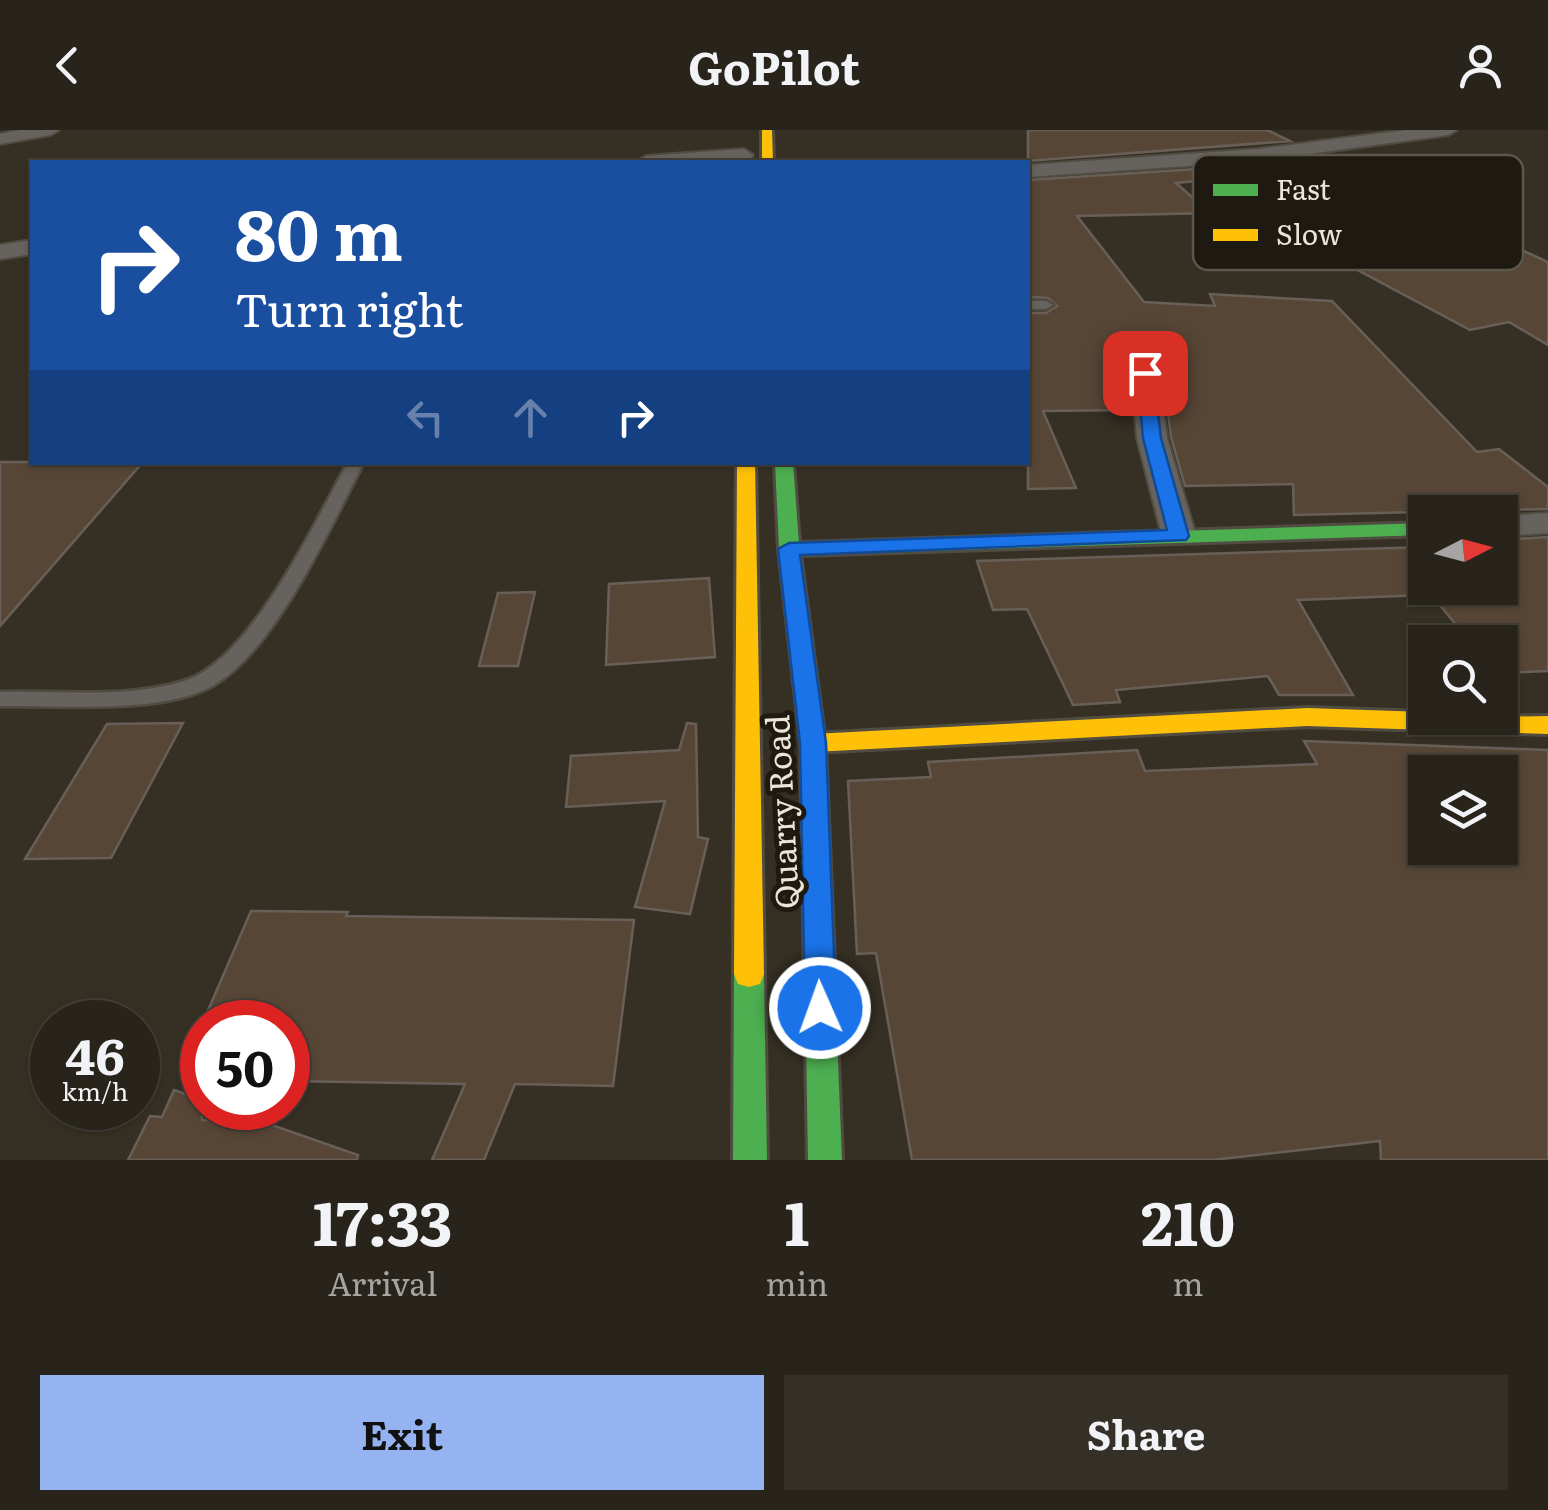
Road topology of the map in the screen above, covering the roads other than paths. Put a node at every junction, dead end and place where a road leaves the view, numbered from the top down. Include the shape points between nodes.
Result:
1 (50, 130) edge
2 (744, 130) edge
3 (767, 130) edge
4 (1448, 130) edge
5 (0, 139) edge
6 (1244, 155) edge
7 (744, 159) edge
8 (1193, 159) edge
9 (711, 160) edge
10 (768, 160) edge
11 (1030, 171) edge
12 (30, 247) edge
13 (0, 252) edge
14 (1030, 304) edge
15 (1046, 304) dead end
16 (1145, 373) dead end
17 (354, 465) edge
18 (746, 465) edge
19 (784, 465) edge
20 (1548, 524) edge
21 (1518, 525) edge
22 (1408, 529) edge
23 (1179, 536) junction
24 (789, 549) junction
25 (0, 699) edge
26 (1548, 725) edge
27 (813, 743) junction
28 (750, 1160) edge
29 (825, 1160) edge

1 - 5 street
2 - 7 main road
3 - 10 main road
4 - 6 street
7 - 9 street
8 - 11 street
12 - 13 street
14 - 15 lane
16 - 23 street via 1152,438
17 - 25 lane via 231,665 203,682 159,693
18 - 28 main road, Quarry Road
19 - 24 main road, Quarry Road
20 - 21 street
22 - 23 main road
23 - 24 main road
24 - 27 main road, Quarry Road
26 - 27 main road via 1306,718
27 - 29 main road, Quarry Road

